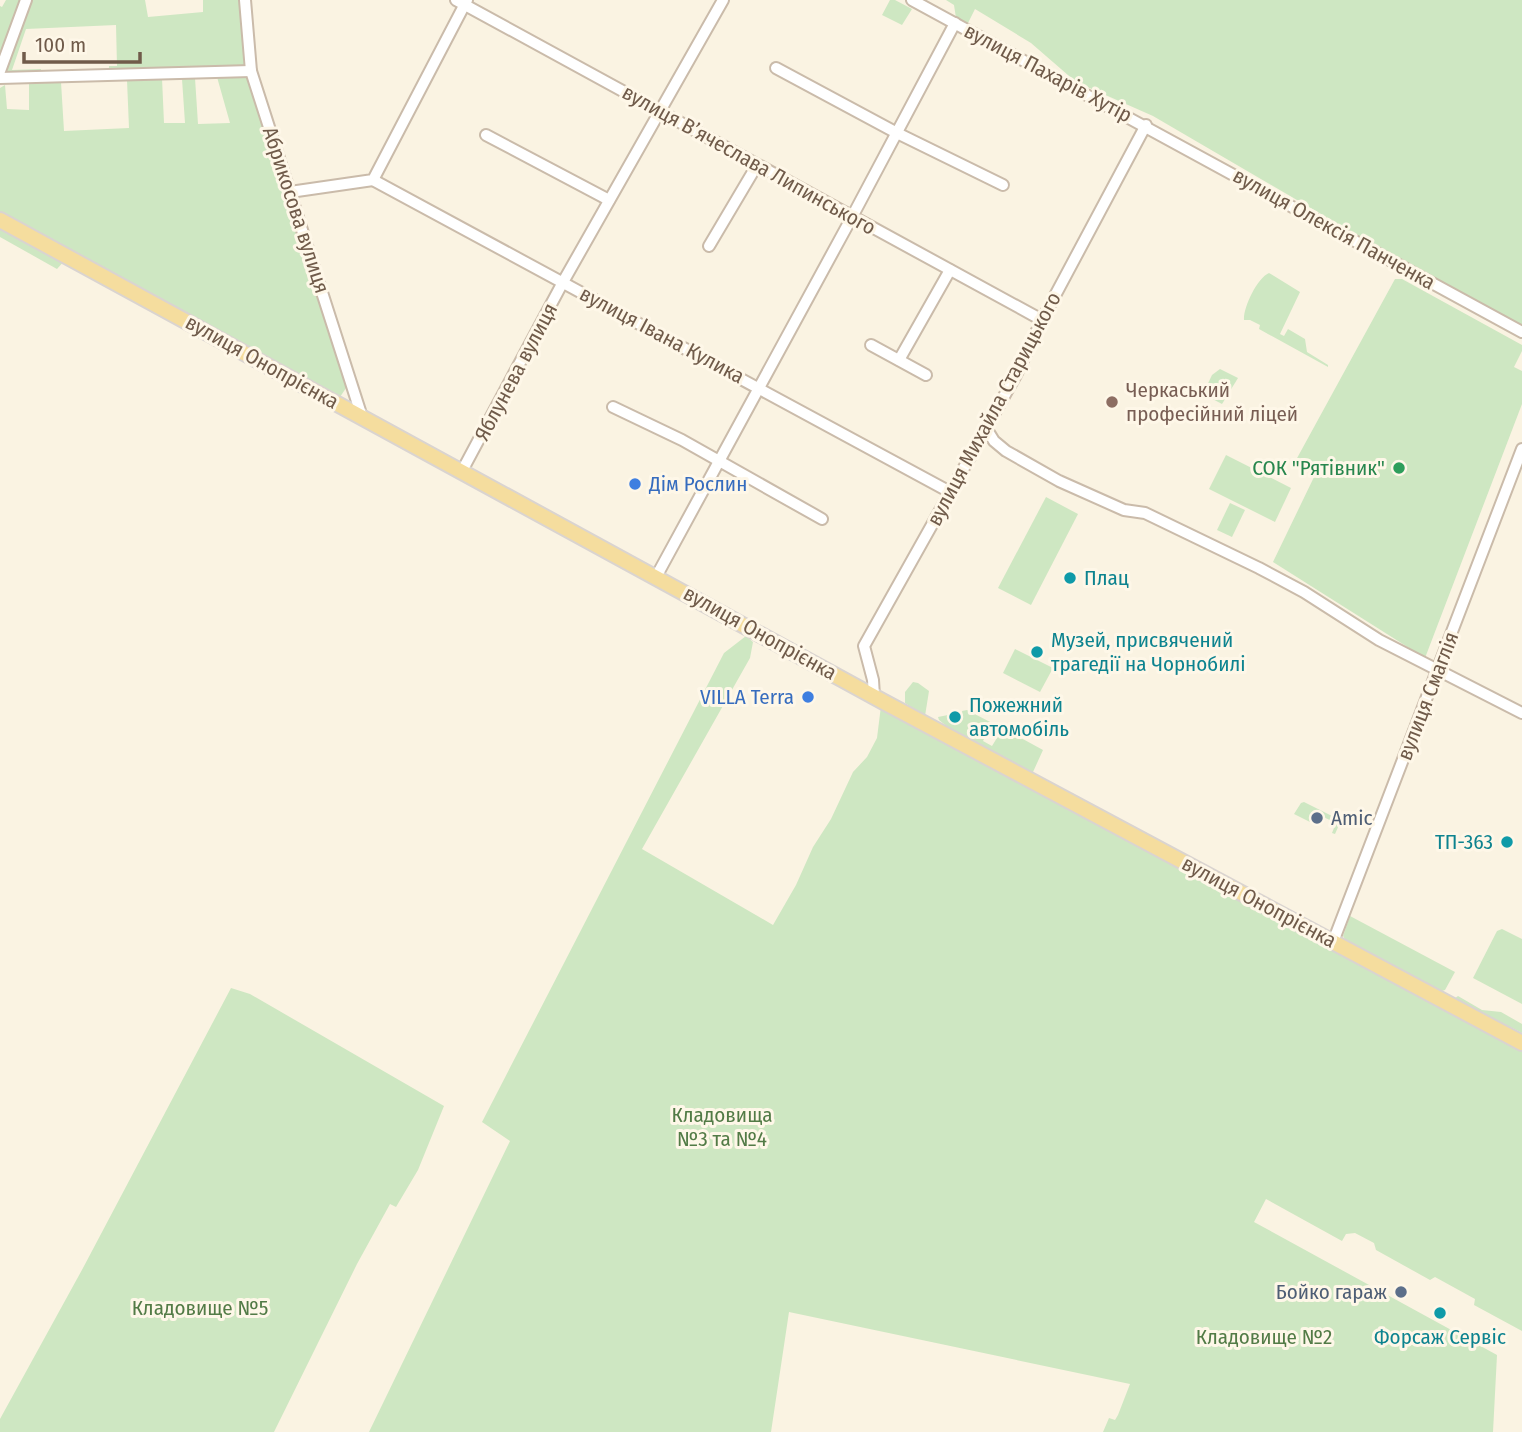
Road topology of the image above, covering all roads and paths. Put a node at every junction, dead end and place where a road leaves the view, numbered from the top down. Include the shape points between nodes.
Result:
1 (26, 0) edge
2 (245, 0) edge
3 (723, 0) edge
4 (912, 0) edge
5 (462, 2) edge
6 (955, 23) junction
7 (776, 68) dead end
8 (0, 71) edge
9 (251, 71) junction
10 (0, 78) edge
11 (661, 111) junction
12 (1146, 125) junction
13 (897, 133) junction
14 (486, 135) dead end
15 (757, 164) junction
16 (373, 180) junction
17 (1003, 185) dead end
18 (290, 192) junction
19 (609, 200) junction
20 (852, 217) junction
21 (0, 220) edge
22 (709, 246) dead end
23 (950, 270) junction
24 (564, 282) junction
25 (1042, 320) junction
26 (1522, 332) edge
27 (871, 345) dead end
28 (899, 360) junction
29 (926, 375) dead end
30 (760, 388) junction
31 (612, 407) dead end
32 (362, 417) junction
33 (986, 428) junction
34 (1522, 449) edge
35 (720, 461) junction
36 (462, 471) junction
37 (950, 492) junction
38 (822, 519) dead end
39 (656, 577) junction
40 (1437, 670) junction
41 (874, 696) junction
42 (1522, 713) edge
43 (1333, 942) junction
44 (1522, 1043) edge

1 - 8 street
2 - 9 street, Абрикосова вулиця
3 - 11 street, Яблунева вулиця
4 - 6 street, вулиця Пахарів Хутір
5 - 11 street, вулиця Вʼячеслава Липинського
5 - 16 street
6 - 12 street, вулиця Пахарів Хутір
6 - 13 street
7 - 13 street
9 - 10 street
9 - 18 street, Абрикосова вулиця
11 - 15 street, вулиця Вʼячеслава Липинського
11 - 19 street, Яблунева вулиця
12 - 25 street, вулиця Михайла Старицького
12 - 26 street, вулиця Олексія Панченка
13 - 17 street
13 - 20 street
14 - 19 street
15 - 20 street, вулиця Вʼячеслава Липинського
15 - 22 street
16 - 18 street
16 - 24 street, вулиця Івана Кулика
18 - 32 street, Абрикосова вулиця
19 - 24 street, Яблунева вулиця
20 - 23 street, вулиця Вʼячеслава Липинського
20 - 30 street
21 - 32 main road, вулиця Онопрієнка
23 - 25 street, вулиця Вʼячеслава Липинського
23 - 28 street
24 - 30 street, вулиця Івана Кулика
24 - 36 street, Яблунева вулиця
25 - 33 street, вулиця Михайла Старицького
27 - 28 street
28 - 29 street
30 - 35 street
30 - 37 street, вулиця Івана Кулика
31 - 35 street
32 - 36 main road, вулиця Онопрієнка
33 - 37 street, вулиця Михайла Старицького
33 - 40 street via 1006,451 1049,476 1124,510 1145,513 1259,568
34 - 40 street, вулиця Смаглія
35 - 38 street
35 - 39 street
36 - 39 main road, вулиця Онопрієнка
37 - 41 street, вулиця Михайла Старицького via 864,646
39 - 41 main road, вулиця Онопрієнка
40 - 42 street
40 - 43 street, вулиця Смаглія
41 - 43 main road, вулиця Онопрієнка
43 - 44 main road, вулиця Онопрієнка

